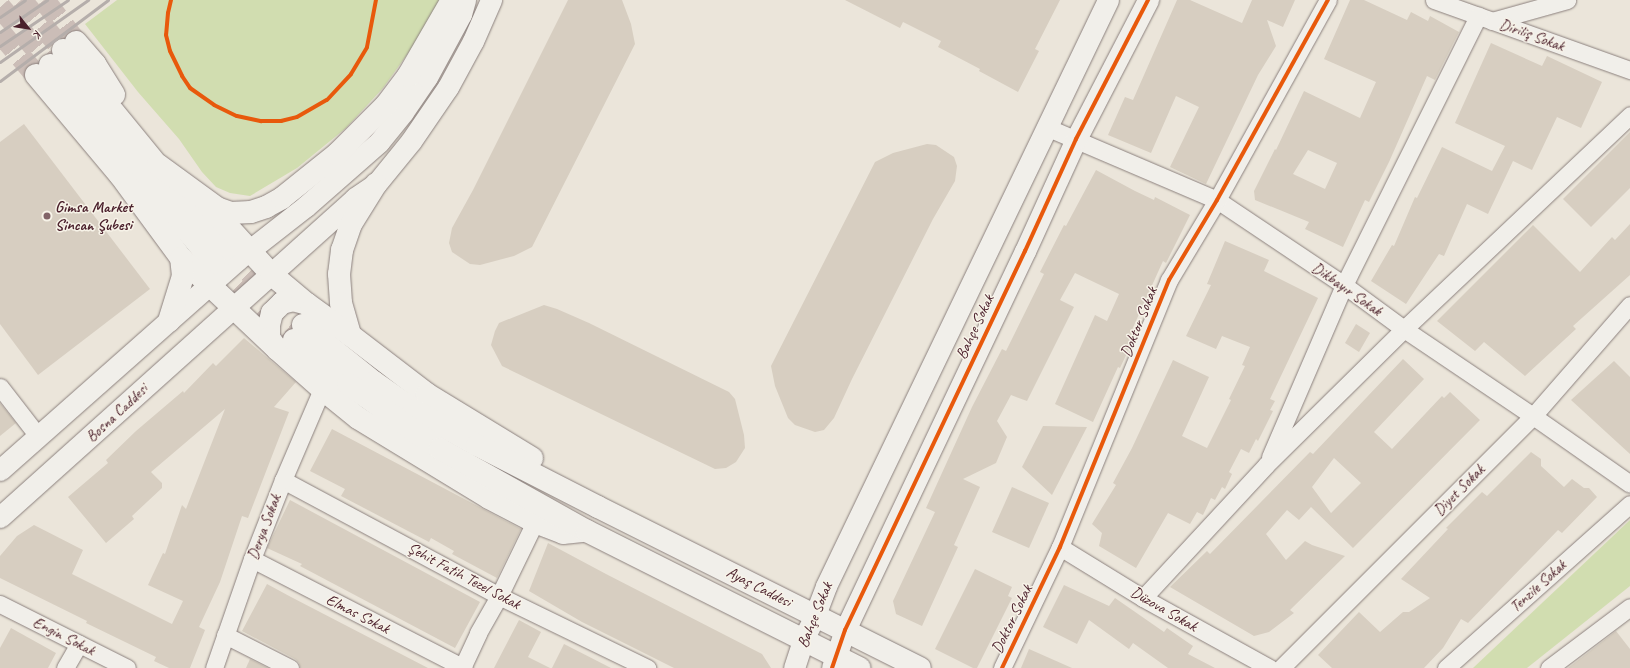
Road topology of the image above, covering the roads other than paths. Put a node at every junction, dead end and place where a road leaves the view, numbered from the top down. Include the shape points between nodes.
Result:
1 (452, 0) edge
2 (465, 0) edge
3 (491, 0) edge
4 (1108, 0) edge
5 (1148, 0) edge
6 (1328, 0) edge
7 (1434, 0) edge
8 (1567, 0) edge
9 (1485, 18) junction
10 (56, 58) junction
11 (1630, 70) edge
12 (1630, 115) edge
13 (1046, 127) junction
14 (1076, 139) junction
15 (158, 165) junction
16 (376, 184) junction
17 (200, 197) junction
18 (1216, 200) junction
19 (250, 250) junction
20 (181, 258) junction
21 (271, 274) junction
22 (209, 285) junction
23 (1344, 285) junction
24 (1630, 305) edge
25 (233, 307) junction
26 (169, 321) junction
27 (1404, 329) junction
28 (295, 330) junction
29 (350, 335) junction
30 (0, 387) edge
31 (322, 389) junction
32 (1533, 416) junction
33 (38, 436) junction
34 (1266, 465) junction
35 (0, 470) edge
36 (283, 480) junction
37 (1630, 484) edge
38 (1630, 504) edge
39 (598, 507) junction
40 (0, 517) edge
41 (535, 522) junction
42 (587, 531) junction
43 (1060, 547) junction
44 (252, 560) junction
45 (499, 596) junction
46 (1143, 598) junction
47 (0, 604) edge
48 (1630, 607) edge
49 (815, 615) junction
50 (846, 630) junction
51 (225, 635) junction
52 (803, 640) junction
53 (79, 644) junction
54 (834, 662) edge
55 (65, 668) edge
56 (127, 668) edge
57 (214, 668) edge
58 (290, 668) edge
59 (463, 668) edge
60 (648, 668) edge
61 (794, 668) edge
62 (859, 668) edge
63 (920, 668) edge
64 (1002, 668) edge
65 (1270, 668) edge
66 (1281, 668) edge
67 (1446, 668) edge
68 (1549, 668) edge

1 - 17 main road via 408,76 386,106 363,130 282,198 251,212 231,213
2 - 19 street via 462,14 427,78 379,142 306,206
3 - 16 street, Bosna Caddesi via 473,41 448,87 411,141
4 - 13 street, Bahçe Sokak
5 - 14 street, Bahçe Sokak
6 - 18 street, Doktor Sokak
7 - 9 street, Diriliş Sokak
8 - 9 street
9 - 11 street, Diriliş Sokak
9 - 23 street
10 - 15 main road via 95,64 115,95 136,138
10 - 15 main road via 220,256
10 - 20 main road via 120,175
12 - 27 street
13 - 14 street, Dikbayır Sokak
13 - 49 street, Bahçe Sokak via 826,586
14 - 18 street, Dikbayır Sokak
14 - 50 street, Bahçe Sokak
15 - 17 main road
16 - 21 street, Bosna Caddesi via 355,198
16 - 29 main road via 351,224 342,250 339,274 341,303
17 - 19 main road
18 - 23 street, Dikbayır Sokak
18 - 43 street, Doktor Sokak via 1169,280
19 - 21 main road
19 - 22 street
20 - 22 main road
20 - 26 main road via 183,276
21 - 25 street, Bosna Caddesi
21 - 28 main road
22 - 25 main road
22 - 26 street
23 - 27 street, Dikbayır Sokak
23 - 34 street
24 - 32 street, Diyet Sokak
25 - 28 main road
25 - 40 street, Bosna Caddesi
26 - 33 street
27 - 32 street, Dikbayır Sokak
27 - 34 street
28 - 29 main road
28 - 31 main road
28 - 39 main road, Ayaş Caddesi via 414,410
28 - 42 main road, Ayaş Caddesi via 348,384 440,449
29 - 39 main road via 427,394 576,484
30 - 33 street
31 - 36 street, Derya Sokak
31 - 41 main road via 358,418 420,457
32 - 37 street, Dikbayır Sokak
32 - 66 street, Diyet Sokak
33 - 35 street
34 - 46 street
36 - 44 street, Derya Sokak
36 - 45 street, Şehit Fatih Tezel Sokak
38 - 67 street, Tenzile Sokak
39 - 49 main road, Ayaş Caddesi
41 - 42 main road via 563,533
41 - 45 street
42 - 52 main road, Ayaş Caddesi
43 - 46 street, Düzova Sokak
43 - 64 street, Doktor Sokak
44 - 51 street, Derya Sokak
44 - 59 street, Elmas Sokak
45 - 59 street via 478,633
45 - 60 street, Şehit Fatih Tezel Sokak
46 - 65 street, Düzova Sokak
47 - 53 street, Engin Sokak
48 - 68 street
49 - 50 main road, Ayaş Caddesi
49 - 52 street, Bahçe Sokak
50 - 54 street, Bahçe Sokak
50 - 63 main road, Ayaş Caddesi
51 - 57 street, Derya Sokak
51 - 58 street
52 - 54 main road, Ayaş Caddesi
52 - 61 street, Bahçe Sokak
53 - 55 street
53 - 56 street, Engin Sokak
54 - 62 main road, Ayaş Caddesi

